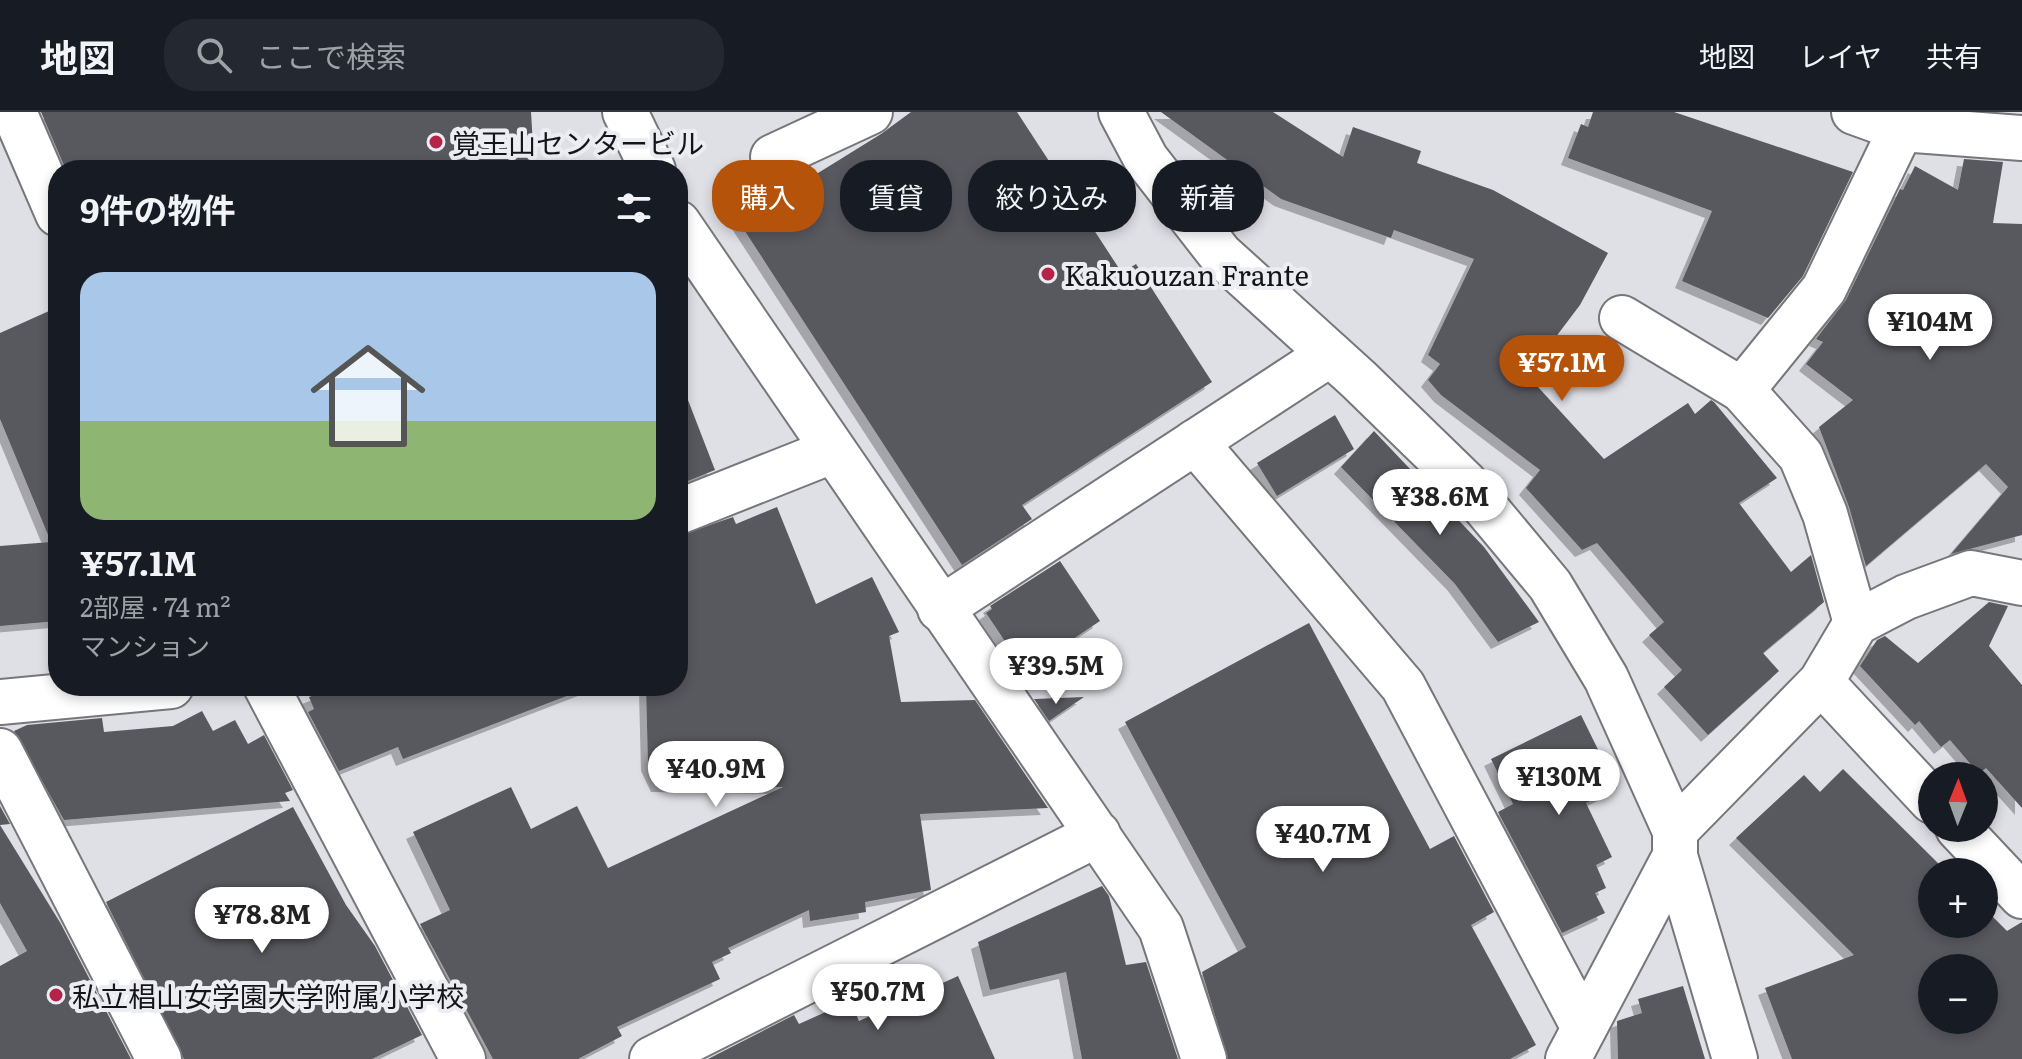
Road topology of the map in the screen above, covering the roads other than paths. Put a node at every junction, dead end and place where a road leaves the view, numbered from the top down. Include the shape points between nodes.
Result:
1 (14, 112) edge
2 (625, 112) edge
3 (870, 112) edge
4 (1121, 112) edge
5 (1854, 112) edge
6 (1922, 124) edge
7 (2022, 138) edge
8 (773, 157) dead end
9 (648, 160) edge
10 (48, 191) edge
11 (688, 238) edge
12 (1622, 318) dead end
13 (1330, 354) junction
14 (1742, 390) junction
15 (1195, 442) junction
16 (832, 451) junction
17 (688, 508) edge
18 (2022, 583) edge
19 (940, 609) junction
20 (1856, 623) junction
21 (1821, 682) junction
22 (64, 696) edge
23 (271, 696) edge
24 (0, 702) edge
25 (0, 751) edge
26 (1918, 786) edge
27 (1098, 834) junction
28 (1971, 842) edge
29 (1675, 844) junction
30 (2022, 896) edge
31 (1576, 1044) edge
32 (159, 1059) edge
33 (463, 1059) edge
34 (652, 1059) edge
35 (1204, 1059) edge
36 (1735, 1059) edge

1 - 10 street
2 - 9 street
3 - 8 street
4 - 13 street via 1146,159 1220,254
5 - 6 street
6 - 7 street
6 - 14 street via 1824,289
11 - 16 street
12 - 14 street
13 - 15 street
13 - 29 street via 1465,483 1550,585 1606,678
14 - 20 street via 1801,456 1825,514
15 - 19 street
15 - 31 street via 1403,686
16 - 17 street
16 - 19 street
18 - 20 street via 1971,573
19 - 27 street
20 - 21 street
21 - 26 street
21 - 29 street
22 - 24 street
23 - 33 street
25 - 32 street
27 - 34 street
27 - 35 street via 1161,928
28 - 30 street
29 - 31 street
29 - 36 street

